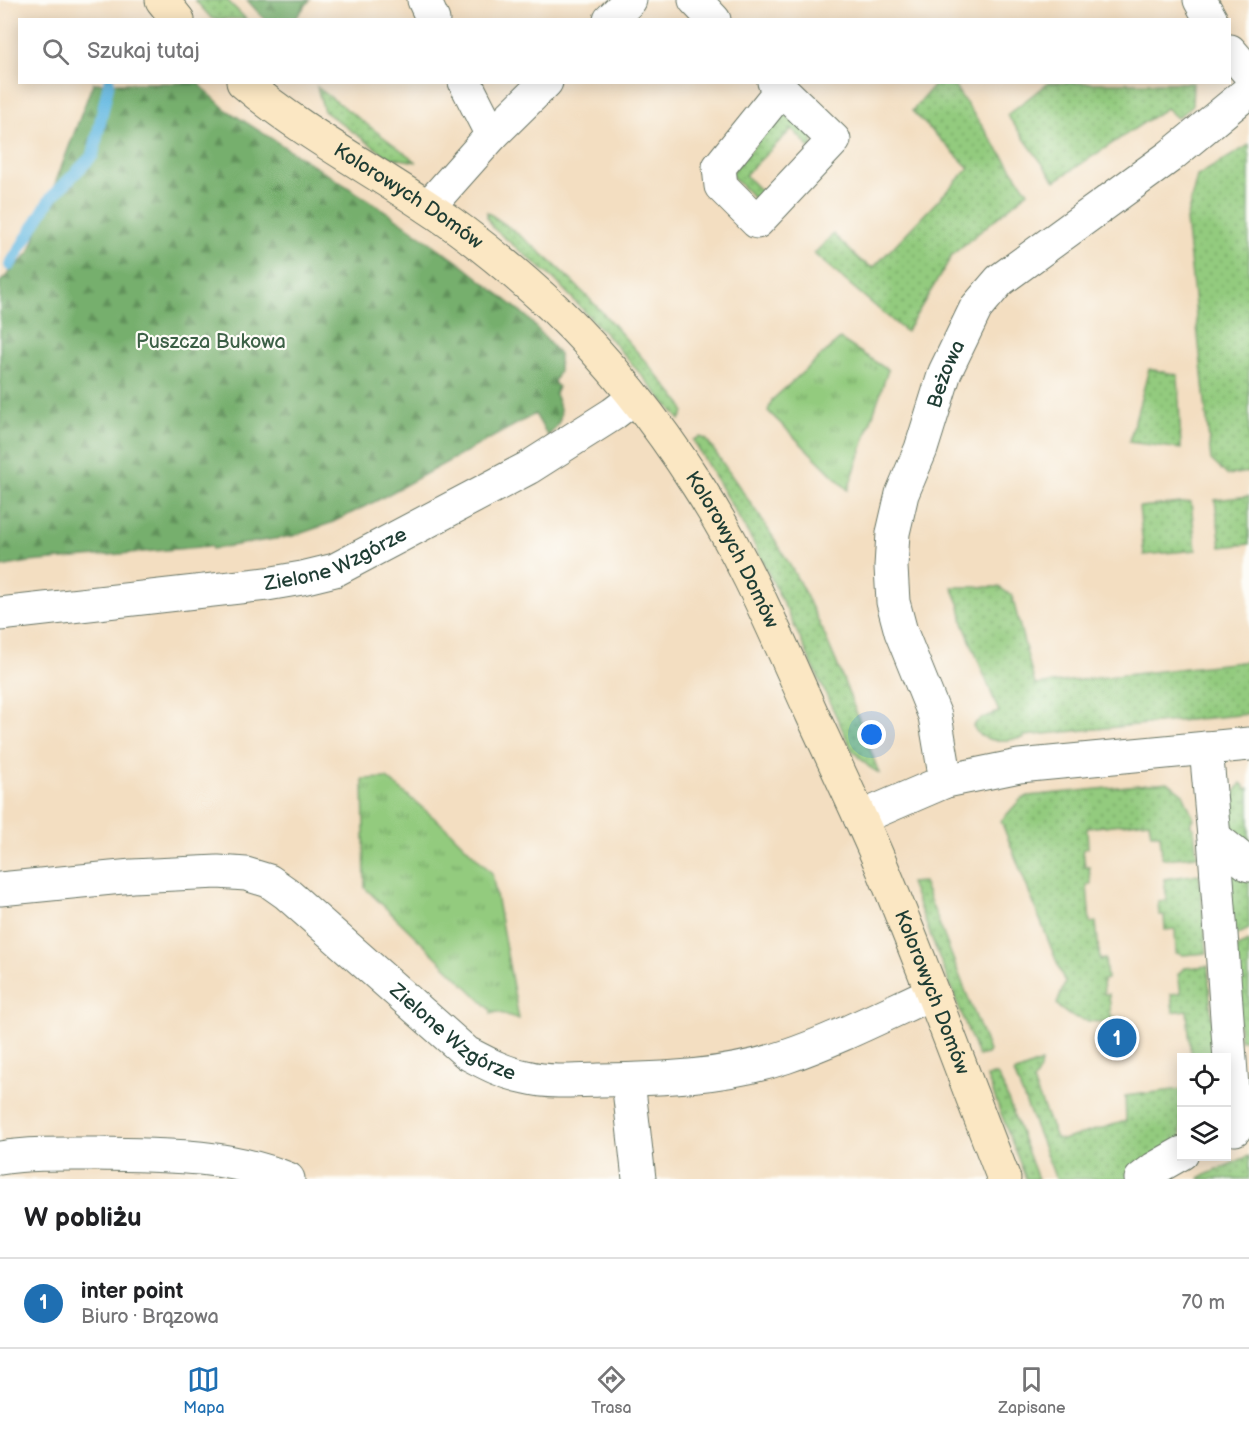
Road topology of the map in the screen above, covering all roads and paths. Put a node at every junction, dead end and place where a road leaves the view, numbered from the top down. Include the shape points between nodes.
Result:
1 (162, 0) edge
2 (424, 0) edge
3 (630, 0) edge
4 (695, 0) edge
5 (1200, 0) edge
6 (176, 18) edge
7 (432, 18) edge
8 (612, 18) edge
9 (712, 18) edge
10 (1210, 18) edge
11 (1231, 52) edge
12 (1249, 74) edge
13 (245, 84) edge
14 (466, 84) edge
15 (544, 84) edge
16 (1249, 91) edge
17 (492, 135) junction
18 (428, 207) junction
19 (634, 398) junction
20 (0, 614) edge
21 (1249, 744) edge
22 (1206, 748) junction
23 (946, 781) junction
24 (860, 818) junction
25 (1214, 837) junction
26 (1249, 865) edge
27 (0, 889) edge
28 (932, 993) junction
29 (628, 1080) junction
30 (1237, 1129) edge
31 (1177, 1156) edge
32 (0, 1158) edge
33 (288, 1179) edge
34 (639, 1179) edge
35 (1004, 1179) edge
36 (1141, 1179) edge

1 - 6 street
2 - 7 street
3 - 8 street
4 - 9 street
5 - 10 street
11 - 12 street
13 - 18 street, Kolorowych Domów via 265,101
14 - 17 street
15 - 17 street
16 - 23 street, Beżowa via 1168,157 1000,280 976,308 949,363 902,494 893,533 891,567 893,602 935,716
17 - 18 street
18 - 19 street, Kolorowych Domów via 499,260 557,311
19 - 20 street, Zielone Wzgórze via 528,468 335,570 267,584
19 - 24 street, Kolorowych Domów via 699,487 740,561
21 - 22 street
22 - 23 street via 1019,766
22 - 25 street
23 - 24 street
24 - 28 street, Kolorowych Domów
25 - 26 street
25 - 30 street
27 - 29 street, Zielone Wzgórze via 132,876 246,874 269,881 286,893 467,1053 528,1078
28 - 29 street, Zielone Wzgórze via 783,1058 706,1073
28 - 35 street, Kolorowych Domów
29 - 34 street
31 - 36 street
32 - 33 street via 47,1154 174,1156 264,1169

